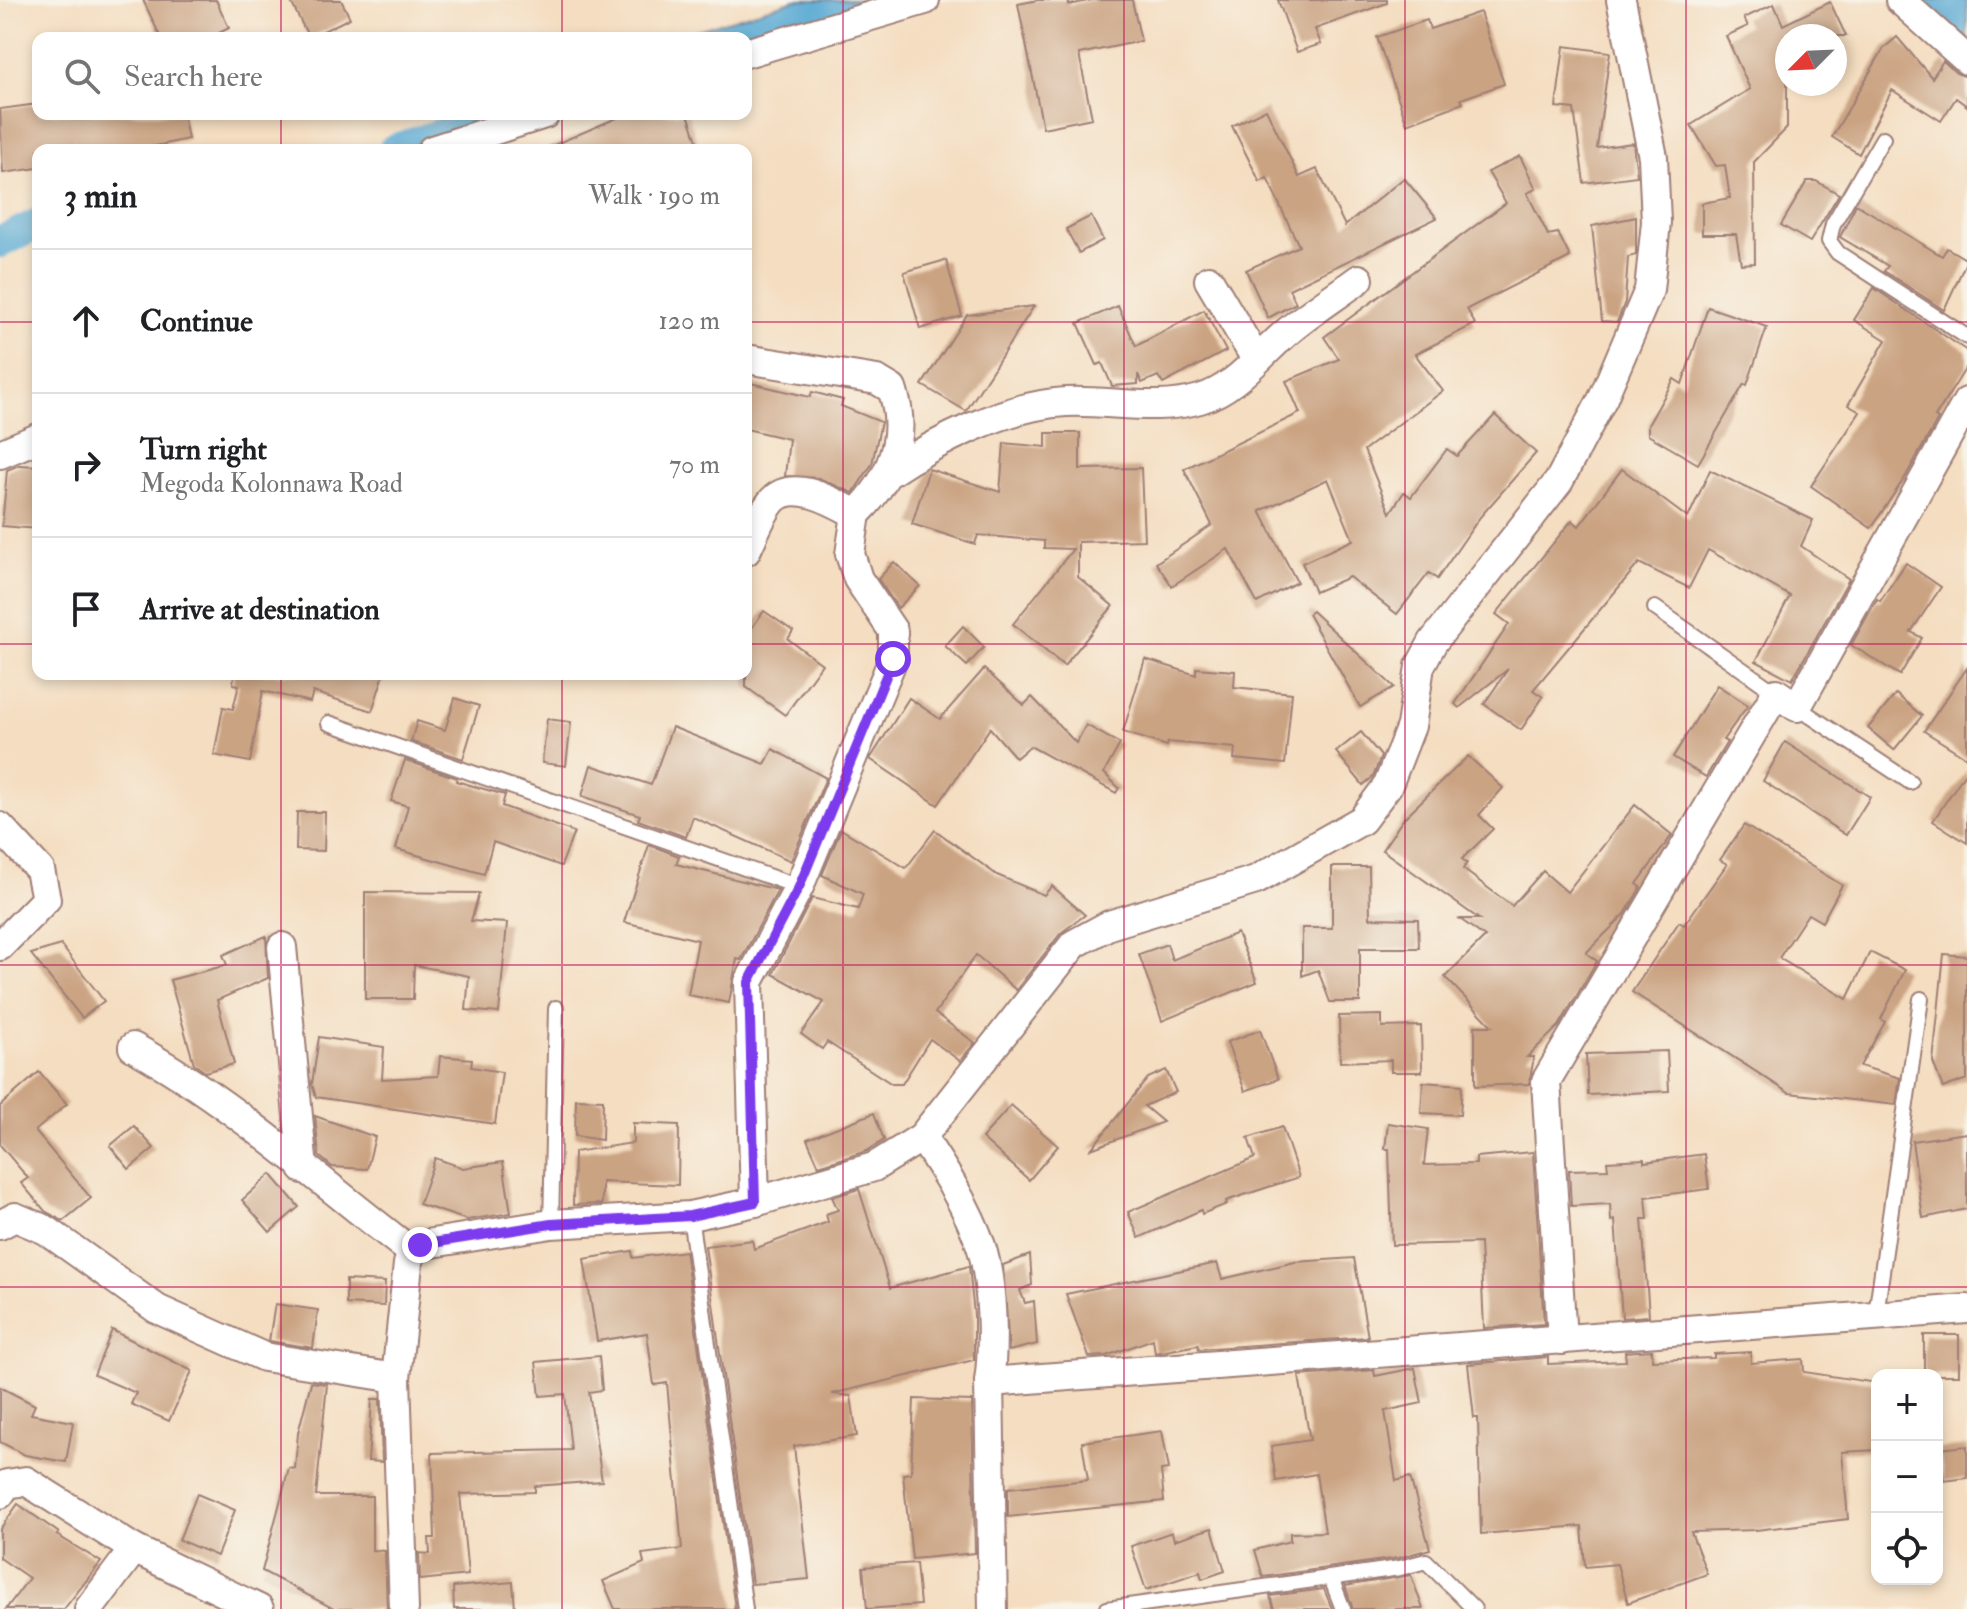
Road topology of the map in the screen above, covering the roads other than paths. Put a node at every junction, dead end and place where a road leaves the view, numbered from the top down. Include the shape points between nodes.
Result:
1 (925, 0) edge
2 (1621, 0) edge
3 (1900, 0) edge
4 (752, 51) edge
5 (1967, 60) edge
6 (526, 120) edge
7 (1883, 138) dead end
8 (451, 144) edge
9 (1359, 279) dead end
10 (1209, 280) dead end
11 (1967, 337) edge
12 (1256, 359) junction
13 (752, 360) edge
14 (1967, 402) edge
15 (32, 441) edge
16 (0, 454) edge
17 (887, 474) junction
18 (856, 514) junction
19 (752, 540) edge
20 (1655, 608) dead end
21 (1787, 700) junction
22 (329, 723) dead end
23 (1910, 782) dead end
24 (0, 827) edge
25 (799, 887) junction
26 (0, 946) edge
27 (282, 947) dead end
28 (1921, 999) dead end
29 (556, 1008) dead end
30 (133, 1047) dead end
31 (922, 1137) junction
32 (303, 1169) junction
33 (755, 1202) junction
34 (690, 1216) junction
35 (551, 1224) junction
36 (0, 1225) edge
37 (412, 1252) junction
38 (1967, 1309) edge
39 (1876, 1314) junction
40 (1562, 1340) junction
41 (396, 1378) junction
42 (989, 1382) junction
43 (0, 1494) edge
44 (134, 1549) junction
45 (1331, 1578) junction
46 (89, 1609) edge
47 (259, 1609) edge
48 (404, 1609) edge
49 (745, 1609) edge
50 (993, 1609) edge
51 (1107, 1609) edge
52 (1343, 1609) edge
53 (1474, 1609) edge

1 - 4 street
2 - 31 street via 1653,157 1656,222 1649,290 1603,398 1559,481 1433,642 1420,666 1411,726 1388,785 1362,820 1256,880 1109,925 1074,944
3 - 5 street
6 - 8 street
7 - 11 lane via 1833,224 1829,241 1838,253
9 - 12 street
10 - 12 street
12 - 17 street via 1237,379 1202,399 1157,406 1064,402 1009,415 930,446
13 - 17 street via 877,380 892,389 898,405 898,448
14 - 21 street
15 - 16 street
17 - 18 street
18 - 19 street via 799,491 784,493 773,500
18 - 25 street via 850,554 858,579 893,631 893,659
20 - 21 lane
21 - 23 lane
21 - 40 street via 1546,1081
22 - 25 lane
24 - 26 street via 40,870 46,899
25 - 33 street via 749,982
27 - 32 street
28 - 39 lane
29 - 35 lane
30 - 32 street via 225,1104
31 - 33 street via 874,1167
31 - 42 street via 945,1170 982,1247 994,1345
32 - 37 street
33 - 34 street
34 - 35 street
34 - 49 lane
35 - 37 street via 420,1245
36 - 41 street via 15,1217 46,1230 157,1309 264,1357
37 - 41 street
38 - 39 street
39 - 40 street
40 - 42 street
41 - 48 street
42 - 50 street
43 - 44 street via 7,1484 26,1481
44 - 46 street
44 - 47 street
45 - 51 lane
45 - 52 lane
45 - 53 lane via 1426,1561

